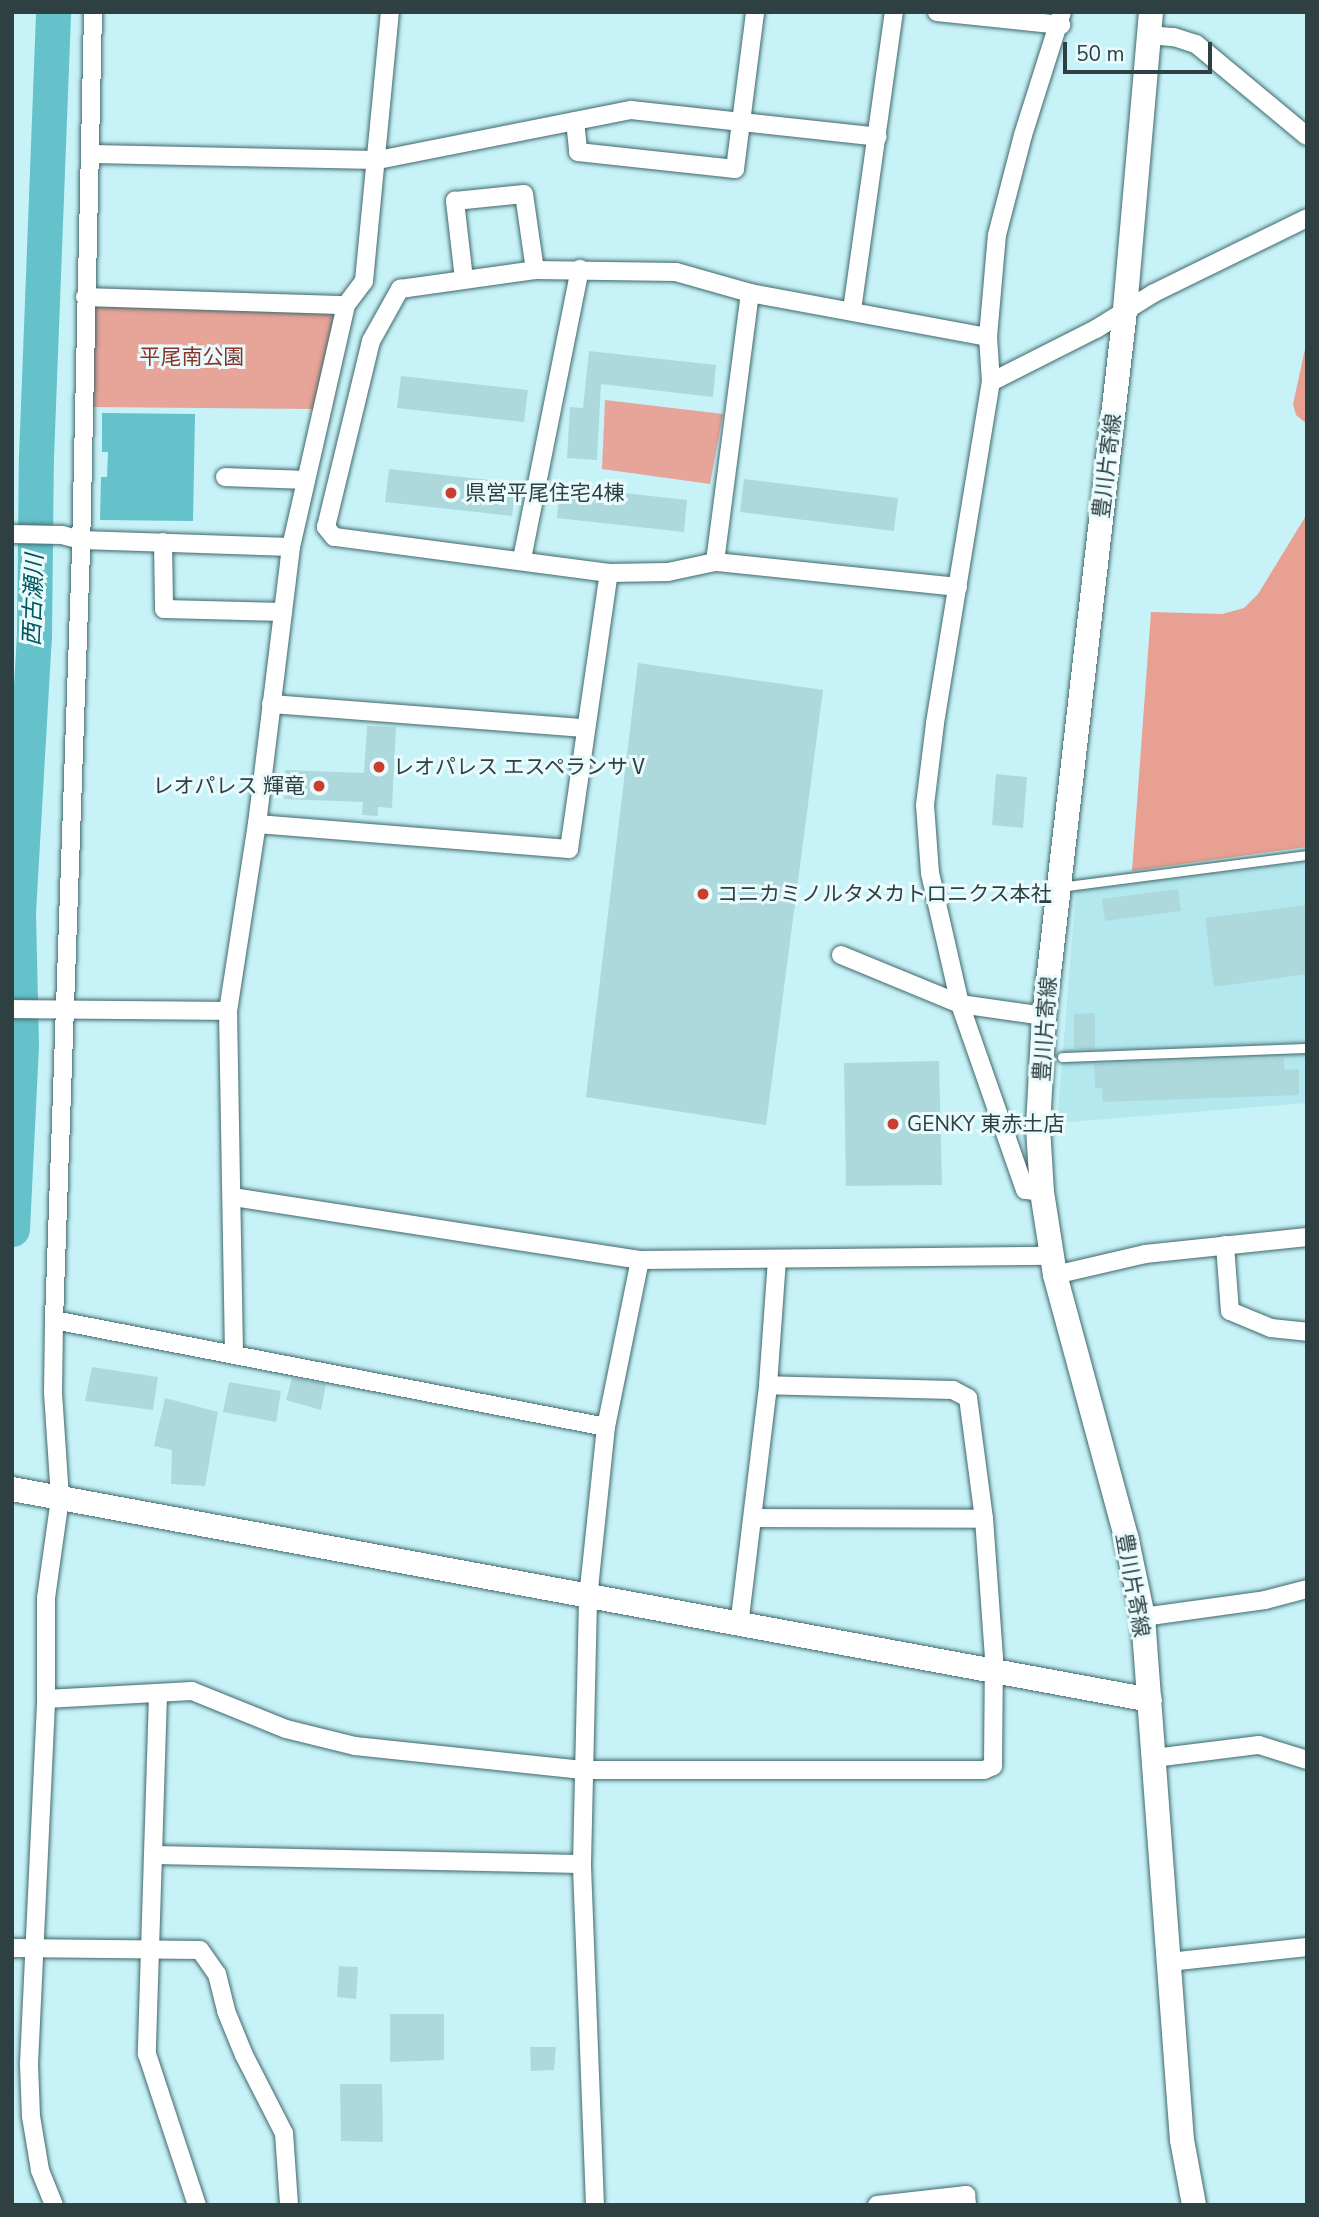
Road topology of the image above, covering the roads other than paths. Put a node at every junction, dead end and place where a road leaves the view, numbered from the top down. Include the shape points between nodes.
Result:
1 (93, 12) edge
2 (390, 12) edge
3 (755, 12) edge
4 (894, 12) edge
5 (937, 12) edge
6 (1061, 18) edge
7 (1150, 24) edge
8 (740, 120) junction
9 (575, 121) junction
10 (1307, 136) edge
11 (878, 137) junction
12 (90, 154) junction
13 (378, 160) junction
14 (1307, 218) edge
15 (580, 269) junction
16 (535, 270) junction
17 (464, 279) junction
18 (750, 293) junction
19 (85, 297) junction
20 (346, 305) junction
21 (852, 310) junction
22 (1125, 311) junction
23 (988, 337) junction
24 (991, 382) junction
25 (225, 477) dead end
26 (306, 480) junction
27 (12, 534) edge
28 (81, 540) junction
29 (163, 542) junction
30 (291, 547) junction
31 (522, 559) junction
32 (715, 562) junction
33 (609, 573) junction
34 (958, 587) junction
35 (283, 612) junction
36 (271, 704) junction
37 (585, 728) junction
38 (257, 824) junction
39 (1307, 855) edge
40 (1059, 887) junction
41 (841, 955) dead end
42 (960, 1004) junction
43 (65, 1008) junction
44 (12, 1009) edge
45 (228, 1011) junction
46 (1044, 1016) junction
47 (1307, 1048) edge
48 (1062, 1057) dead end
49 (1042, 1192) junction
50 (233, 1197) junction
51 (1307, 1237) edge
52 (1225, 1245) junction
53 (777, 1259) junction
54 (640, 1260) junction
55 (1053, 1266) junction
56 (54, 1320) junction
57 (1307, 1332) edge
58 (234, 1354) junction
59 (768, 1385) junction
60 (606, 1427) junction
61 (12, 1489) edge
62 (60, 1498) junction
63 (753, 1518) junction
64 (984, 1519) junction
65 (1307, 1589) edge
66 (588, 1598) junction
67 (1143, 1617) junction
68 (739, 1626) junction
69 (992, 1673) junction
70 (158, 1695) junction
71 (46, 1699) junction
72 (1150, 1700) junction
73 (1154, 1758) junction
74 (1307, 1760) edge
75 (583, 1770) junction
76 (153, 1855) junction
77 (582, 1864) junction
78 (1307, 1947) edge
79 (15, 1948) edge
80 (36, 1948) junction
81 (150, 1948) junction
82 (1168, 1962) junction
83 (54, 2205) edge
84 (197, 2205) edge
85 (289, 2205) edge
86 (595, 2205) edge
87 (877, 2205) edge
88 (967, 2205) edge
89 (1194, 2205) edge

1 - 12 street
2 - 13 street
3 - 8 street
4 - 11 street
5 - 6 street
6 - 23 street via 997,234
7 - 10 street via 1196,44
7 - 22 main road, 豊川片寄線
8 - 9 street via 631,110
8 - 9 street via 735,169 578,152
8 - 11 street
9 - 13 street
11 - 21 street
12 - 13 street
12 - 19 street
13 - 20 street via 364,281
14 - 22 street
15 - 16 street
15 - 18 street via 676,272
15 - 31 street
16 - 17 street
16 - 17 street via 524,194 455,201
17 - 31 street via 400,289 387,308 371,341 326,527 334,537
18 - 21 street
18 - 32 street
19 - 20 street
19 - 28 street
20 - 26 street
21 - 23 street
22 - 24 street
22 - 40 main road, 豊川片寄線
23 - 24 street
24 - 34 street
25 - 26 street
26 - 30 street
27 - 28 street
28 - 29 street
28 - 43 street
29 - 30 street
29 - 35 street via 164,609
30 - 35 street
31 - 33 street
32 - 33 street via 668,572
32 - 34 street
33 - 37 street
34 - 42 street via 925,805 930,873
35 - 36 street
36 - 37 street
36 - 38 street
37 - 38 street via 569,849
38 - 45 street
39 - 40 lane
40 - 46 main road, 豊川片寄線
41 - 42 street
42 - 46 street
42 - 49 street via 1025,1190
43 - 44 street
43 - 45 street
43 - 56 street
45 - 50 street
46 - 49 main road, 豊川片寄線 via 1038,1126
47 - 48 lane
49 - 55 main road, 豊川片寄線
50 - 54 street
50 - 58 street
51 - 52 street
52 - 55 street
52 - 57 street via 1230,1311 1270,1328
53 - 54 street
53 - 55 street
53 - 59 street
54 - 60 street
55 - 67 main road, 豊川片寄線 via 1126,1536
56 - 58 street
56 - 62 street
58 - 60 street
59 - 63 street
59 - 64 street via 953,1390 968,1398
60 - 66 street
61 - 62 main road
62 - 66 main road
62 - 71 street via 46,1598
63 - 64 street
63 - 68 street
64 - 69 street via 995,1658
65 - 67 street via 1265,1600
66 - 68 main road
66 - 75 street
67 - 72 main road, 豊川片寄線
68 - 69 main road
69 - 72 main road
69 - 75 street via 993,1766 984,1770
70 - 71 street
70 - 75 street via 192,1691 286,1729 355,1746
70 - 76 street
71 - 80 street
72 - 73 main road, 豊川片寄線
73 - 74 street via 1259,1745
73 - 82 main road, 豊川片寄線
75 - 77 street
76 - 77 street
76 - 81 street
77 - 86 street
78 - 82 street
79 - 80 street
80 - 81 street
80 - 83 street via 29,2064 31,2116 40,2169
81 - 84 street via 147,2054
81 - 85 street via 200,1950 217,1974 244,2055 284,2133
82 - 89 main road, 豊川片寄線 via 1182,2140
87 - 88 street via 966,2195

